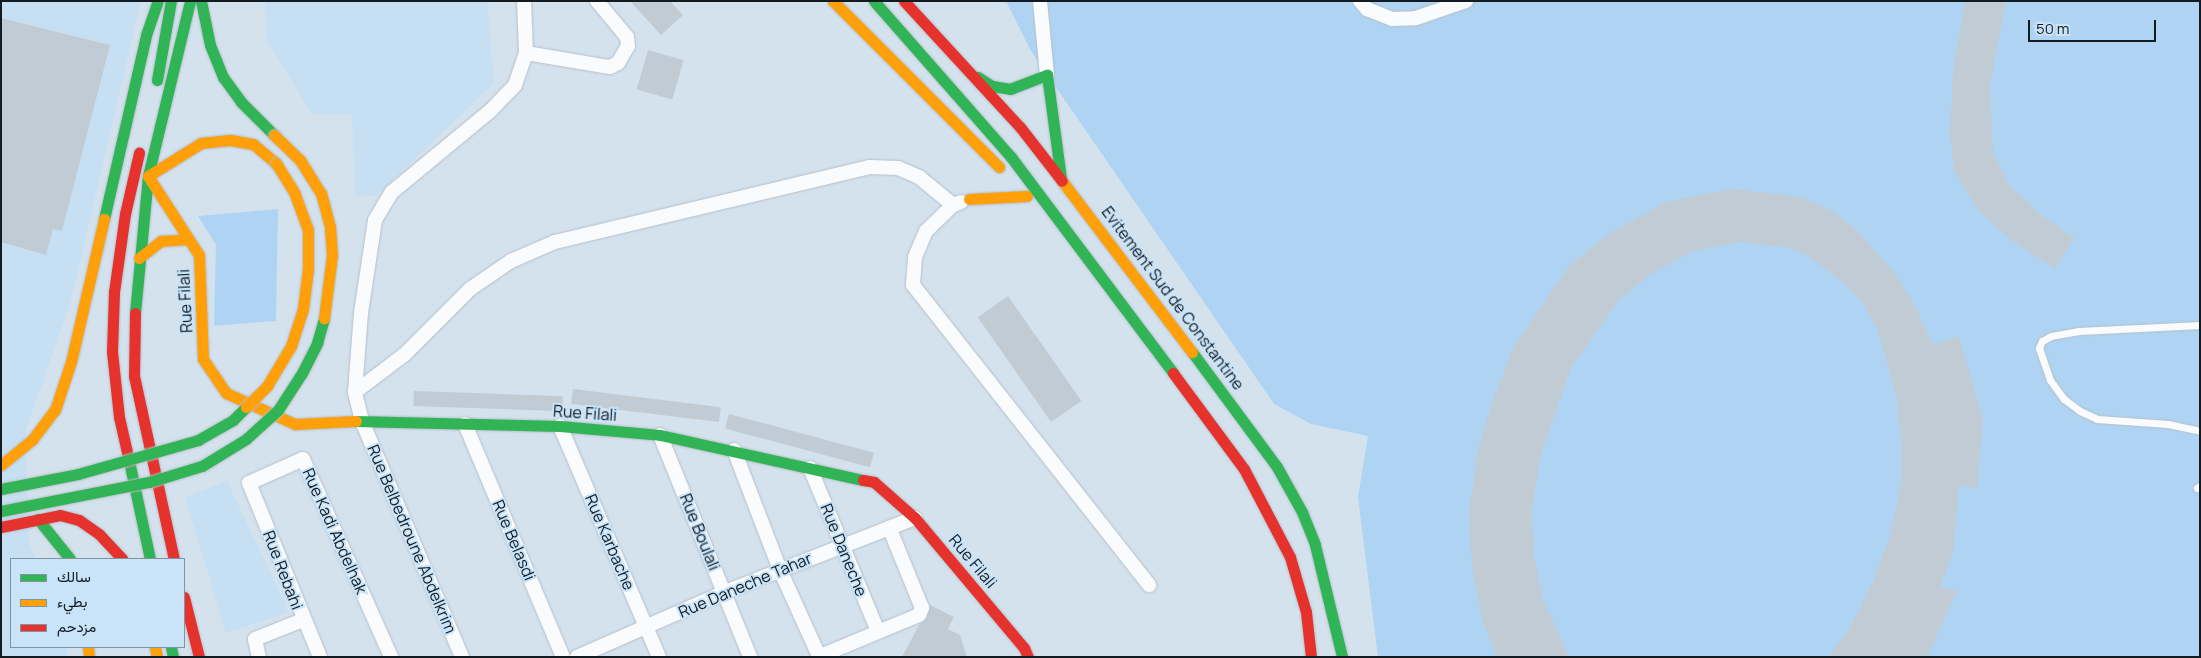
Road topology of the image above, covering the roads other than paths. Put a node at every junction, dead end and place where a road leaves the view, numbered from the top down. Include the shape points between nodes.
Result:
1 (158, 1) edge
2 (171, 1) edge
3 (190, 1) edge
4 (201, 1) edge
5 (524, 1) edge
6 (597, 1) edge
7 (833, 1) edge
8 (874, 1) edge
9 (904, 1) edge
10 (1040, 1) edge
11 (1360, 1) edge
12 (1466, 1) edge
13 (526, 53) junction
14 (955, 59) junction
15 (1047, 75) junction
16 (154, 92) dead end
17 (142, 139) dead end
18 (994, 162) junction
19 (148, 176) junction
20 (1060, 178) junction
21 (1027, 196) junction
22 (969, 199) junction
23 (953, 206) junction
24 (188, 239) junction
25 (1071, 242) junction
26 (140, 258) junction
27 (2200, 325) edge
28 (355, 392) junction
29 (362, 421) junction
30 (465, 424) junction
31 (560, 426) junction
32 (2200, 431) edge
33 (660, 436) junction
34 (734, 450) junction
35 (1, 465) edge
36 (810, 468) junction
37 (249, 483) joint
38 (1, 489) edge
39 (1, 511) edge
40 (916, 518) junction
41 (38, 519) junction
42 (1, 526) edge
43 (889, 527) junction
44 (841, 545) junction
45 (69, 558) edge
46 (121, 558) edge
47 (150, 558) edge
48 (174, 558) edge
49 (780, 570) junction
50 (1149, 585) dead end
51 (724, 592) junction
52 (185, 602) edge
53 (303, 620) junction
54 (646, 626) junction
55 (878, 631) junction
56 (818, 656) edge
57 (199, 657) edge
58 (259, 657) edge
59 (320, 657) edge
60 (391, 657) edge
61 (462, 657) edge
62 (563, 657) edge
63 (577, 657) edge
64 (659, 657) edge
65 (750, 657) edge
66 (1028, 657) edge
67 (1311, 657) edge
68 (1342, 657) edge

1 - 35 main road via 146,35 71,362 55,410 32,440
2 - 16 main road
3 - 19 main road
4 - 39 main road, bridge via 210,45 223,77 241,102 300,160 321,193 330,226 332,254 327,308 317,343 278,410 246,439 202,466 149,482
5 - 13 street
6 - 13 street via 628,37 628,46 618,63 610,66
7 - 18 main road
8 - 25 main road via 1011,157
9 - 14 main road, Evitement Sud de Constantine
10 - 15 street
11 - 12 street via 1367,9 1392,19 1416,18
13 - 28 street, Rue Belbedroune Abdelkrim via 515,85 491,110 392,192 375,220 368,254
14 - 15 main road via 983,81 1001,88 1020,86
14 - 20 main road, Evitement Sud de Constantine via 1020,127
15 - 20 main road
17 - 47 main road via 125,214 114,292 112,352 119,418
18 - 21 main road
18 - 22 main road via 989,184
19 - 24 main road, Rue Filali
19 - 26 main road
19 - 38 main road, bridge via 201,143 230,140 253,144 276,163 294,192 308,230 303,309 291,346 267,386 233,420 198,440 78,474
20 - 68 main road, Evitement Sud de Constantine via 1227,396 1277,467 1302,512 1315,545
21 - 22 main road
21 - 25 main road
22 - 23 street
23 - 28 street via 919,177 898,168 870,167 555,242 511,261 470,289 404,355
23 - 50 street via 926,231 914,258 913,285
24 - 26 main road via 162,241
24 - 29 main road, Rue Filali via 198,255 203,359 226,392 295,424
25 - 67 main road via 1218,432 1265,504 1295,575 1306,612
26 - 48 main road via 134,376
27 - 32 lane via 2051,336 2042,341 2039,348 2050,380 2064,399 2080,411 2097,419 2168,424
28 - 29 street, Rue Belbedroune Abdelkrim
29 - 30 main road, Rue Filali
29 - 61 street, Rue Belbedroune Abdelkrim
30 - 31 main road, Rue Filali
30 - 62 street, Rue Belasdi
31 - 33 main road, Rue Filali
31 - 54 street, Rue Karbache
33 - 34 main road, Rue Filali
33 - 51 street, Rue Boulali
34 - 36 main road, Rue Filali
34 - 49 street
36 - 40 main road, Rue Filali via 874,482
36 - 44 street, Rue Daneche
37 - 53 street, Rue Rebahi
37 - 60 street, Rue Kadi Abdelhak via 303,459
40 - 43 street, Rue Daneche Tahar
40 - 66 main road, Rue Filali via 1024,648
41 - 42 main road
41 - 45 main road
41 - 46 main road via 60,515 79,520 99,534
43 - 44 street, Rue Daneche Tahar
43 - 55 street via 922,608 919,615
44 - 49 street, Rue Daneche Tahar
44 - 55 street, Rue Daneche
49 - 51 street, Rue Daneche Tahar
49 - 56 street
51 - 54 street, Rue Daneche Tahar
51 - 65 street, Rue Boulali
52 - 57 main road
53 - 58 street via 255,639
53 - 59 street, Rue Rebahi
54 - 63 street, Rue Daneche Tahar
54 - 64 street, Rue Karbache
55 - 56 street

